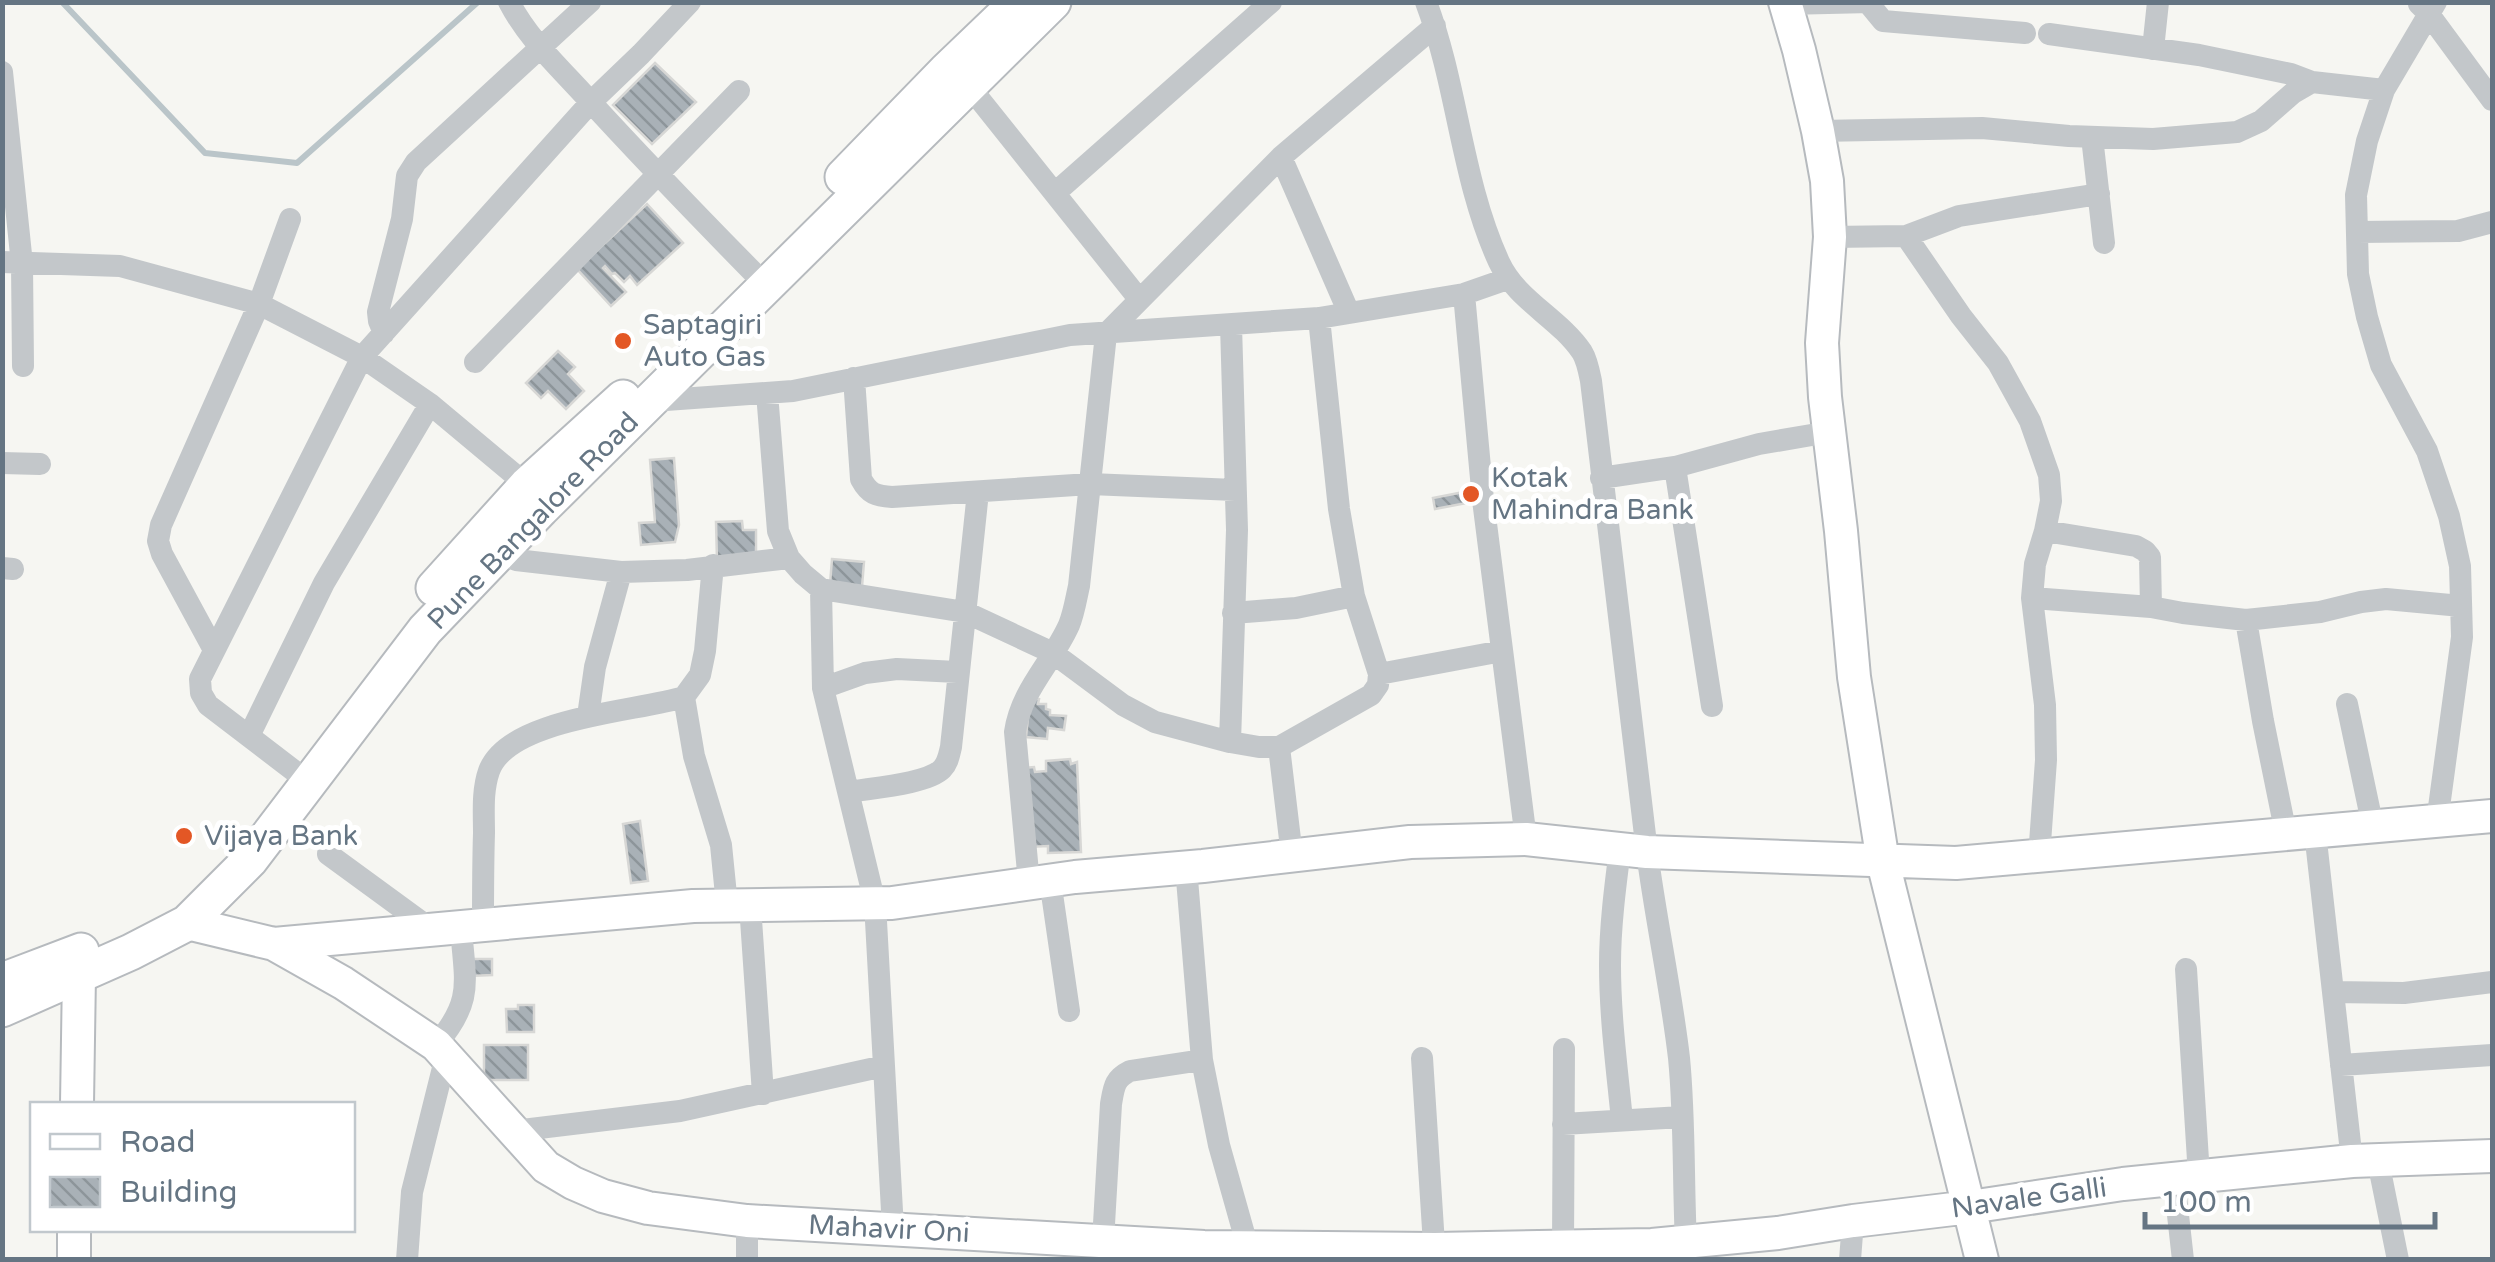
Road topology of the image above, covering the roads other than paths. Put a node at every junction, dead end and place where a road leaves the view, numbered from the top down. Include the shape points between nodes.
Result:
1 (590, 2) edge
2 (690, 2) edge
3 (1018, 2) edge
4 (1054, 2) edge
5 (1271, 2) edge
6 (1426, 2) edge
7 (2158, 2) edge
8 (1785, 3) edge
9 (1870, 3) edge
10 (2427, 6) edge
11 (514, 12) edge
12 (1435, 26) junction
13 (542, 48) junction
14 (2153, 48) junction
15 (2, 72) edge
16 (2312, 82) junction
17 (970, 86) junction
18 (2384, 90) junction
19 (739, 91) dead end
20 (2492, 100) edge
21 (591, 102) junction
22 (1818, 130) junction
23 (2092, 137) junction
24 (1281, 158) junction
25 (657, 174) junction
26 (1055, 192) junction
27 (2098, 194) junction
28 (290, 219) dead end
29 (2492, 222) edge
30 (2358, 232) junction
31 (1906, 236) junction
32 (1830, 237) junction
33 (2104, 243) dead end
34 (12, 263) edge
35 (752, 271) junction
36 (1507, 279) junction
37 (1464, 294) junction
38 (1139, 299) junction
39 (259, 304) junction
40 (1349, 313) junction
41 (1319, 318) junction
42 (1231, 325) junction
43 (384, 332) junction
44 (1106, 334) junction
45 (362, 356) junction
46 (475, 362) dead end
47 (23, 366) dead end
48 (854, 378) junction
49 (767, 394) junction
50 (652, 401) junction
51 (430, 404) junction
52 (1829, 432) junction
53 (2, 463) edge
54 (40, 464) dead end
55 (1675, 467) junction
56 (1601, 478) junction
57 (1090, 484) junction
58 (526, 485) junction
59 (1235, 490) junction
60 (978, 492) junction
61 (2045, 531) junction
62 (500, 553) junction
63 (789, 558) junction
64 (714, 565) junction
65 (621, 572) junction
66 (821, 589) junction
67 (1354, 596) junction
68 (2032, 598) junction
69 (2461, 606) junction
70 (2151, 607) junction
71 (965, 612) junction
72 (1233, 612) junction
73 (2246, 620) junction
74 (214, 650) junction
75 (1502, 652) junction
76 (1052, 653) junction
77 (957, 672) junction
78 (1379, 674) junction
79 (823, 688) junction
80 (684, 697) junction
81 (2347, 704) dead end
82 (1712, 706) dead end
83 (588, 716) junction
84 (250, 736) junction
85 (1230, 742) junction
86 (1279, 747) junction
87 (293, 770) junction
88 (849, 792) junction
89 (271, 815) junction
90 (2492, 816) edge
91 (2437, 822) junction
92 (2372, 827) junction
93 (2301, 833) junction
94 (1526, 839) junction
95 (1633, 851) junction
96 (328, 854) dead end
97 (1292, 856) junction
98 (2038, 857) junction
99 (1883, 862) junction
100 (1186, 867) junction
101 (1039, 881) junction
102 (876, 903) junction
103 (738, 905) junction
104 (187, 923) junction
105 (458, 928) junction
106 (274, 944) junction
107 (2186, 969) dead end
108 (80, 974) junction
109 (2, 981) edge
110 (2492, 982) edge
111 (2333, 992) junction
112 (2, 1008) edge
113 (1070, 1011) dead end
114 (1564, 1049) dead end
115 (441, 1051) junction
116 (2492, 1055) edge
117 (1422, 1058) dead end
118 (1202, 1060) junction
119 (884, 1066) junction
120 (2341, 1066) junction
121 (763, 1094) junction
122 (77, 1102) edge
123 (1682, 1117) junction
124 (1622, 1120) junction
125 (1564, 1124) junction
126 (514, 1131) junction
127 (2492, 1156) edge
128 (2365, 1161) junction
129 (2186, 1177) junction
130 (1970, 1207) junction
131 (1854, 1221) junction
132 (893, 1229) junction
133 (74, 1232) edge
134 (1103, 1241) junction
135 (1563, 1247) junction
136 (752, 1248) edge
137 (1248, 1248) junction
138 (1696, 1248) edge
139 (1202, 1253) edge
140 (1435, 1254) edge
141 (1521, 1254) edge
142 (74, 1260) edge
143 (407, 1260) edge
144 (1850, 1260) edge
145 (1982, 1260) edge
146 (2183, 1260) edge
147 (2398, 1260) edge

1 - 13 street
2 - 21 street
3 - 35 main road, Pune Bangalore Road
4 - 17 main road, Pune Bangalore Road
5 - 26 street
6 - 12 street
7 - 14 street
8 - 9 street
8 - 22 street
9 - 14 street via 1883,21
10 - 18 street
10 - 20 street
11 - 13 street
12 - 24 street
12 - 36 street via 1485,232
13 - 21 street
13 - 43 street via 407,176 378,312
14 - 16 street
15 - 34 street
16 - 18 street
16 - 23 street via 2236,132
17 - 26 street
17 - 50 main road, Pune Bangalore Road
18 - 30 street via 2356,195
19 - 25 street
21 - 25 street
21 - 43 street
22 - 23 street via 1982,128
22 - 32 street
23 - 27 street
24 - 38 street
24 - 40 street
25 - 35 street
25 - 46 street
26 - 38 street
27 - 31 street via 1959,216
27 - 33 street
28 - 39 street
29 - 30 street via 2458,231
30 - 69 street via 2367,317 2449,516
31 - 32 street
31 - 61 street via 1998,363 2030,421 2049,475
32 - 52 street via 1822,343
34 - 39 street via 120,266
34 - 47 street
35 - 58 main road, Pune Bangalore Road
36 - 37 street
36 - 56 street via 1584,356
37 - 40 street
37 - 75 street
38 - 44 street
39 - 45 street
39 - 74 street via 158,541
40 - 41 street
41 - 42 street
41 - 67 street
42 - 44 street
42 - 59 street
43 - 45 street
44 - 48 street via 1070,335
44 - 57 street
45 - 51 street
45 - 74 street
48 - 49 street
48 - 60 street via 866,488 892,498
49 - 50 street
49 - 63 street via 778,530
50 - 62 main road, Pune Bangalore Road
51 - 58 street
51 - 84 street via 324,583
52 - 55 street
52 - 99 street via 1854,677
53 - 54 street
55 - 56 street
55 - 82 street
56 - 95 street
57 - 59 street
57 - 60 street
57 - 76 street via 1079,586 1070,624
58 - 87 main road, Pune Bangalore Road via 424,600
59 - 72 street
60 - 71 street
61 - 68 street
61 - 70 street via 2145,550
62 - 65 street
62 - 89 main road, Pune Bangalore Road via 426,630
63 - 64 street
63 - 66 street
64 - 65 street
64 - 80 street via 700,674
65 - 83 street
66 - 71 street
66 - 79 street
67 - 72 street
67 - 78 street
68 - 70 street
68 - 98 street via 2045,705
69 - 73 street via 2386,599
69 - 91 street
70 - 73 street
71 - 76 street
71 - 77 street
72 - 85 street
73 - 93 street via 2263,722
74 - 84 street via 201,693
75 - 78 street
75 - 94 street
76 - 85 street via 1155,722
76 - 101 street via 1024,697 1014,732
77 - 79 street via 896,669
77 - 88 street via 946,765 920,780
78 - 86 street via 1371,695
79 - 88 street
80 - 83 street
80 - 103 street via 694,756
81 - 92 street
83 - 105 street via 519,738 489,770
84 - 87 street
85 - 86 street
86 - 97 street
87 - 89 main road, Pune Bangalore Road
88 - 102 street
89 - 104 main road, Pune Bangalore Road via 250,860
89 - 109 main road, Pune Bangalore Road via 164,916
90 - 91 street
91 - 92 street
92 - 93 street
93 - 98 street
93 - 111 street
94 - 95 street
94 - 97 street via 1410,842
95 - 99 street
95 - 123 street via 1654,910 1672,1006
95 - 124 street via 1613,904 1610,962
96 - 105 street
97 - 100 street
98 - 99 street
99 - 130 street
100 - 101 street
100 - 118 street
101 - 102 street
101 - 113 street
102 - 103 street
102 - 119 street
103 - 105 street
103 - 121 street
104 - 106 street, Mahavir Oni
104 - 108 main road, Pune Bangalore Road
105 - 106 street
105 - 115 street via 463,1002
106 - 115 street, Mahavir Oni
107 - 129 street
108 - 112 main road, Pune Bangalore Road
108 - 122 street
110 - 111 street via 2404,993
111 - 120 street
114 - 125 street
115 - 126 street, Mahavir Oni
115 - 143 street via 412,1192
116 - 120 street
117 - 140 street
118 - 134 street via 1130,1071 1114,1086
118 - 137 street
119 - 121 street
119 - 132 street
120 - 128 street
121 - 126 street
123 - 124 street
123 - 138 street
124 - 125 street
125 - 135 street
126 - 136 street, Mahavir Oni via 546,1168 603,1196
127 - 128 street, Navale Galli
128 - 129 street, Navale Galli
128 - 147 street
129 - 130 street, Navale Galli
129 - 146 street
130 - 131 street, Navale Galli
130 - 145 street
131 - 138 street, Navale Galli
131 - 144 street
132 - 134 street, Mahavir Oni
132 - 136 street, Mahavir Oni
133 - 142 street
134 - 139 street, Mahavir Oni
135 - 138 street, Mahavir Oni
135 - 141 street, Mahavir Oni
137 - 139 street, Mahavir Oni
137 - 140 street, Mahavir Oni
140 - 141 street, Mahavir Oni

